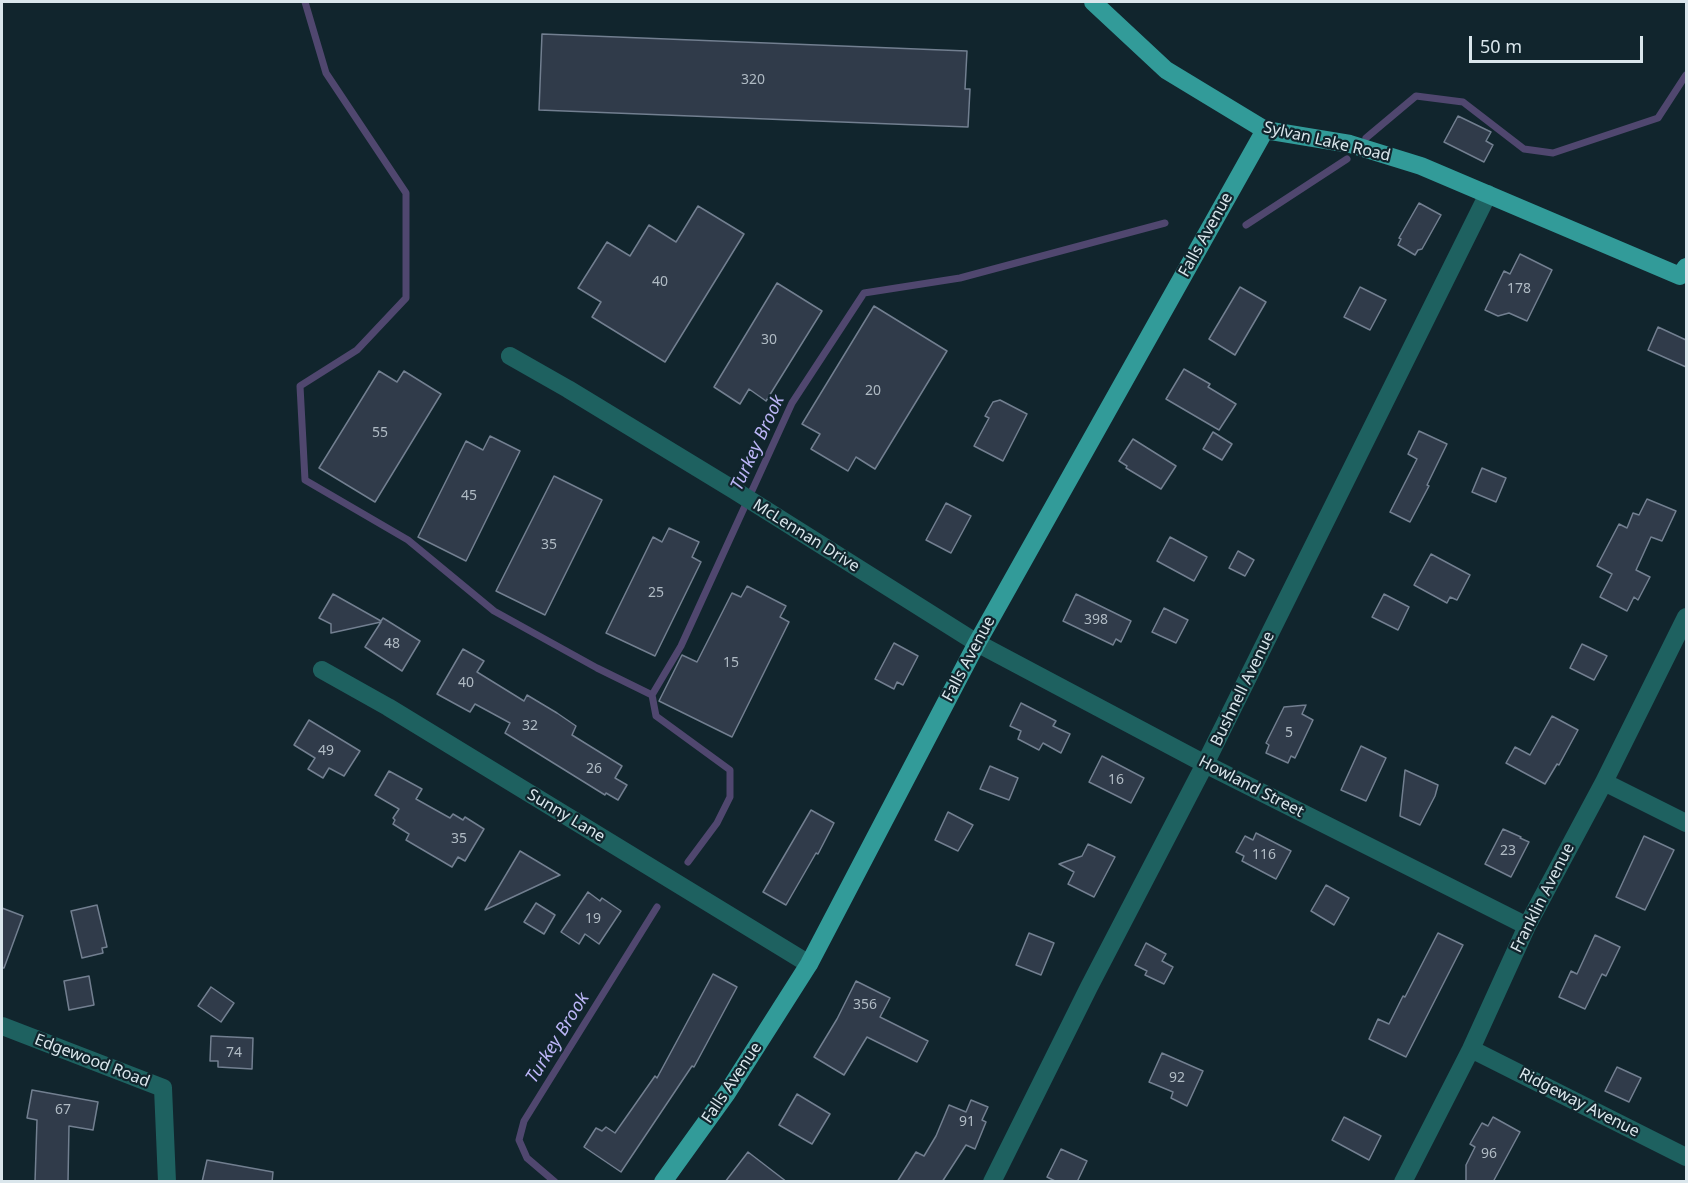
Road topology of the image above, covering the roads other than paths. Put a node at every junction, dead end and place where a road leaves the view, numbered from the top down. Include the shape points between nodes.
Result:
1 (1093, 2) edge
2 (1265, 130) junction
3 (1488, 194) junction
4 (1684, 274) edge
5 (510, 356) dead end
6 (1686, 617) edge
7 (977, 643) junction
8 (322, 670) dead end
9 (1205, 764) junction
10 (1604, 782) junction
11 (1686, 823) edge
12 (1527, 926) junction
13 (809, 964) junction
14 (2, 1026) edge
15 (1471, 1049) junction
16 (1686, 1157) edge
17 (167, 1182) edge
18 (663, 1182) edge
19 (993, 1182) edge
20 (1403, 1182) edge

1 - 2 main road, Sylvan Lake Road via 1166,70
2 - 3 main road, Sylvan Lake Road via 1350,144 1421,166
2 - 7 main road, Falls Avenue
3 - 4 main road, Sylvan Lake Road
3 - 9 street, Bushnell Avenue
5 - 7 street, McLennan Drive via 734,490
6 - 10 street, Franklin Avenue
7 - 9 street, Howland Street
7 - 13 main road, Falls Avenue
8 - 13 street, Sunny Lane
9 - 12 street, Howland Street
9 - 19 street, Bushnell Avenue
10 - 11 street
10 - 12 street, Franklin Avenue
12 - 15 street, Franklin Avenue
13 - 18 main road, Falls Avenue via 727,1093
14 - 17 street, Edgewood Road via 163,1088
15 - 16 street, Ridgeway Avenue
15 - 20 street, Franklin Avenue

